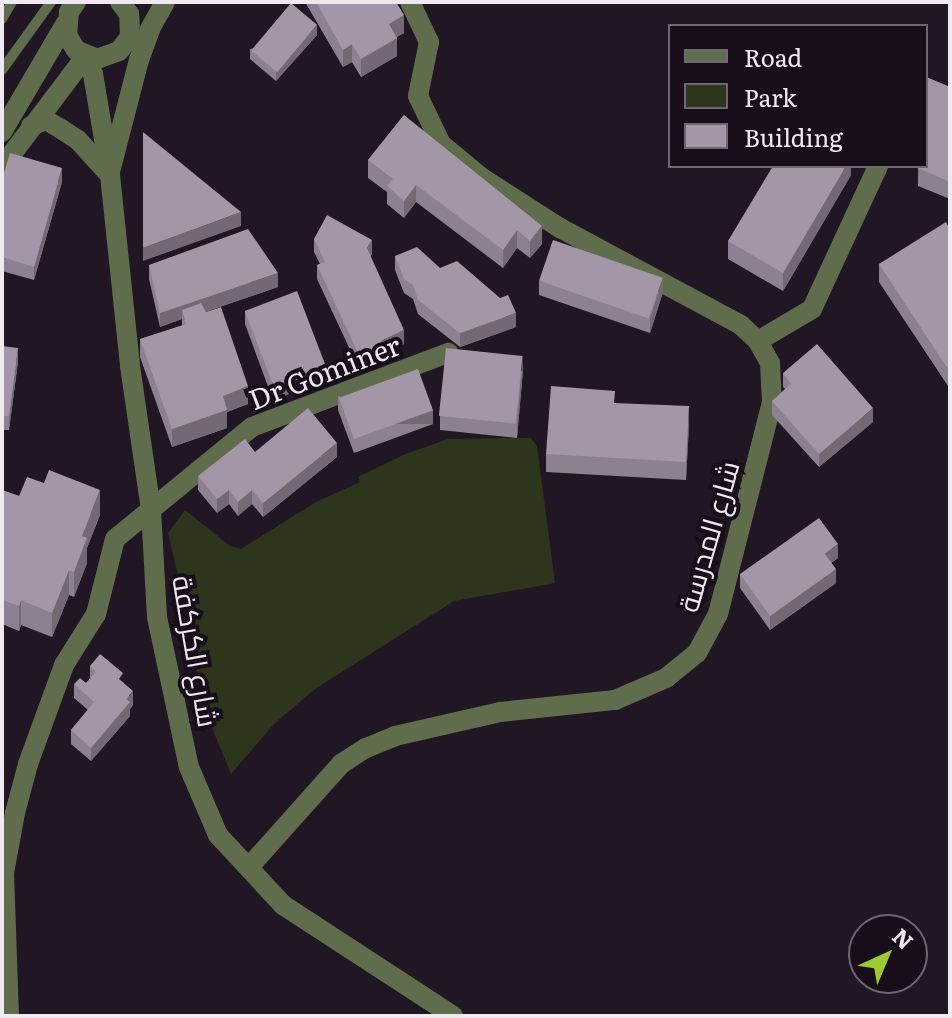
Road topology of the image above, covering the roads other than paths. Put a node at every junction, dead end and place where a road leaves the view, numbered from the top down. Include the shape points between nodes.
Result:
1 (12, 2) edge
2 (51, 2) edge
3 (76, 2) edge
4 (120, 2) edge
5 (154, 2) edge
6 (165, 2) edge
7 (410, 2) edge
8 (2, 19) edge
9 (66, 23) junction
10 (130, 32) junction
11 (86, 56) junction
12 (2, 70) edge
13 (133, 81) junction
14 (31, 126) junction
15 (2, 132) edge
16 (2, 167) edge
17 (877, 168) edge
18 (110, 175) junction
19 (758, 341) junction
20 (448, 353) edge
21 (151, 510) junction
22 (249, 867) junction
23 (9, 1016) edge
24 (453, 1016) edge

1 - 8 lane
2 - 12 lane
3 - 9 street
4 - 10 street via 129,14
5 - 10 street
6 - 13 street
7 - 19 street via 429,42 418,96 441,144 482,178 560,228 741,325
9 - 11 street, شارع الكركفة via 69,41
9 - 15 street
10 - 11 street via 110,57
10 - 13 street
11 - 14 street
11 - 18 street, شارع الكركفة
13 - 18 street
14 - 16 street
14 - 18 street via 46,120 61,129
17 - 19 street via 812,309
18 - 21 street, شارع الكركفة
19 - 22 street, شارع المدرسة via 770,363 772,402 718,614 697,653 666,678 615,700 500,712 395,736 366,748 341,764
20 - 21 street, Dr Gominer via 252,427
21 - 22 street, شارع الكركفة via 157,617 189,767 218,835
21 - 23 street, Dr Gominer via 115,539 96,614 64,665 28,764 4,873
22 - 24 street, شارع الكركفة via 283,905

